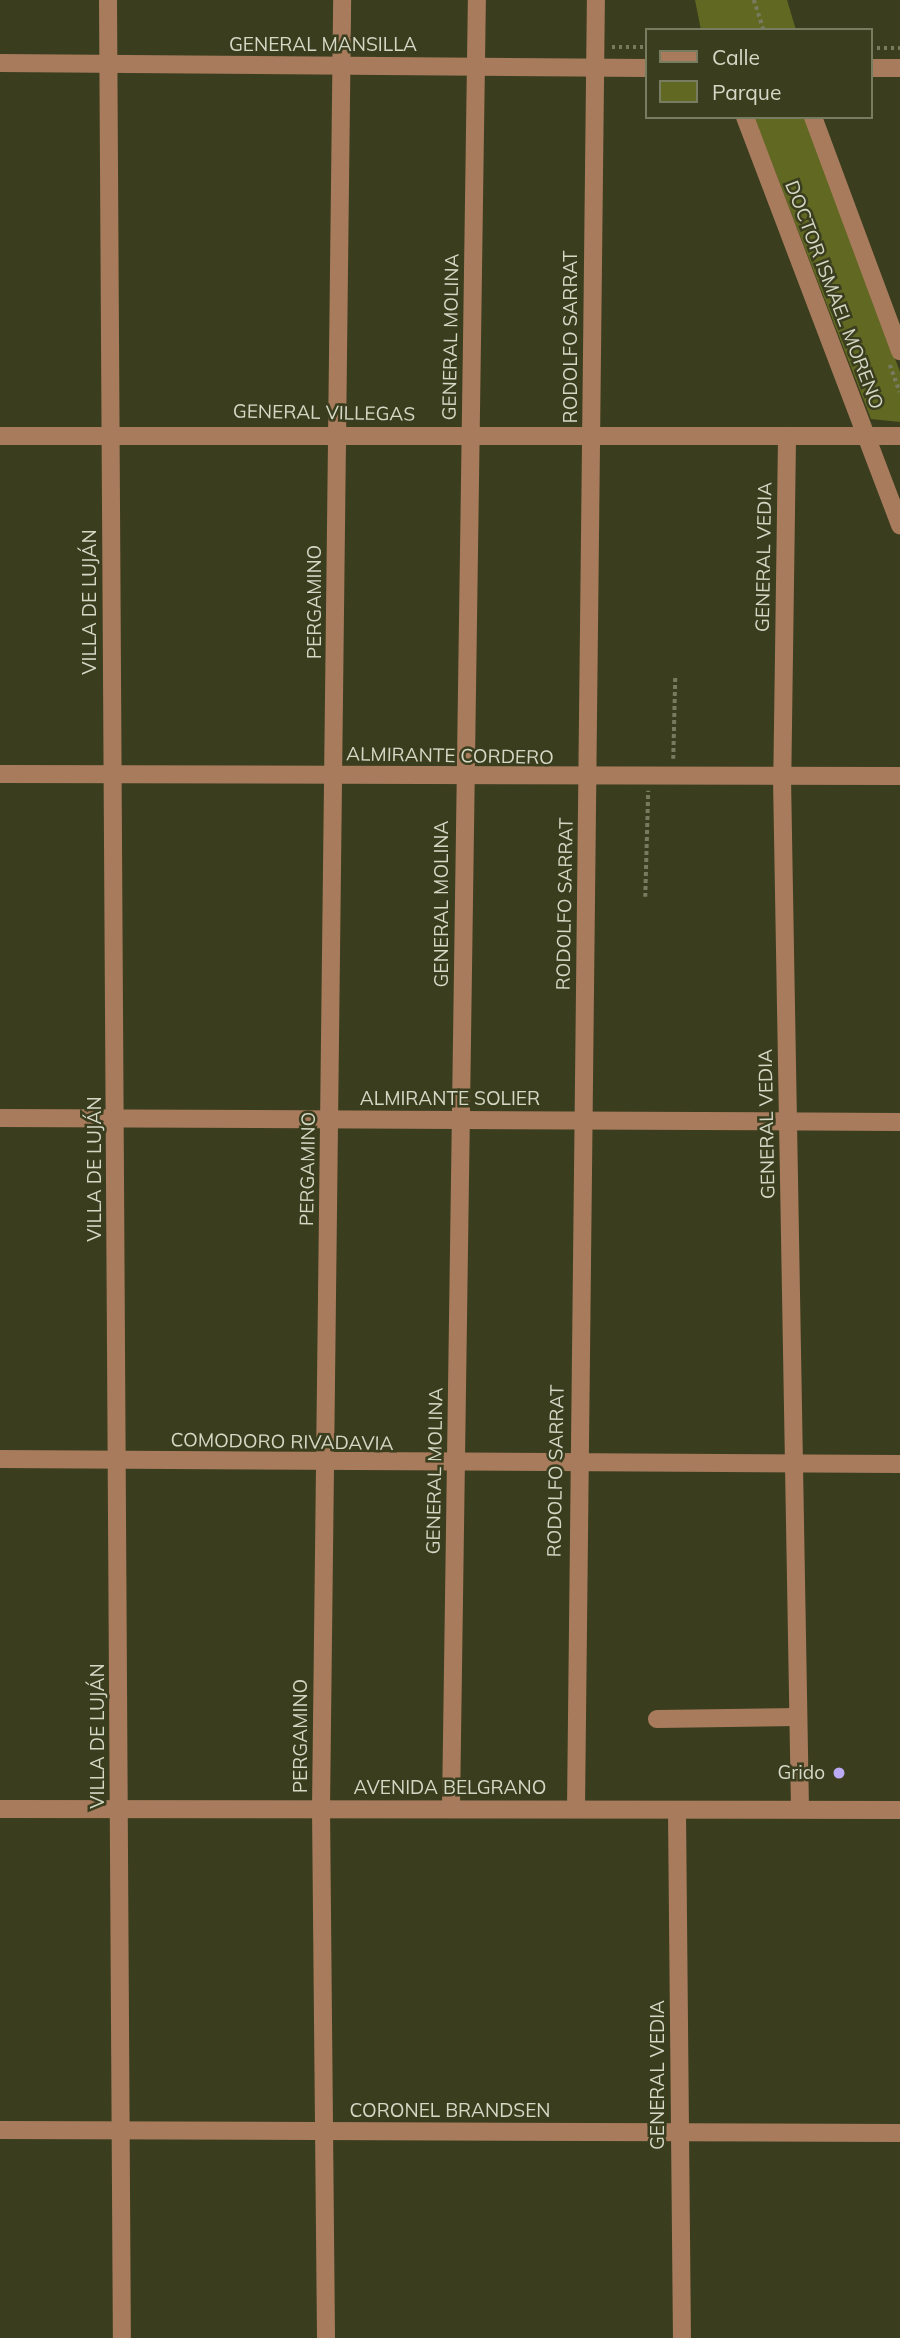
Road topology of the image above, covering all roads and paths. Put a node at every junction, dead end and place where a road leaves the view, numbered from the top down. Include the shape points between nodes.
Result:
1 (108, 0) edge
2 (342, 0) edge
3 (477, 0) edge
4 (596, 0) edge
5 (754, 0) edge
6 (763, 28) edge
7 (872, 48) edge
8 (900, 48) edge
9 (0, 63) edge
10 (108, 66) junction
11 (342, 66) junction
12 (477, 66) junction
13 (645, 68) edge
14 (872, 68) edge
15 (900, 68) edge
16 (595, 69) junction
17 (746, 119) edge
18 (814, 119) edge
19 (900, 351) edge
20 (337, 433) junction
21 (111, 434) junction
22 (0, 436) edge
23 (900, 436) edge
24 (471, 437) junction
25 (592, 437) junction
26 (866, 438) junction
27 (787, 439) junction
28 (900, 526) edge
29 (676, 678) dead end
30 (0, 774) edge
31 (112, 774) junction
32 (334, 776) junction
33 (900, 776) edge
34 (464, 778) junction
35 (782, 778) junction
36 (587, 779) junction
37 (648, 779) junction
38 (672, 779) junction
39 (645, 897) dead end
40 (0, 1118) edge
41 (462, 1118) junction
42 (330, 1119) junction
43 (116, 1120) junction
44 (583, 1120) junction
45 (788, 1121) junction
46 (900, 1122) edge
47 (0, 1459) edge
48 (117, 1460) junction
49 (324, 1464) junction
50 (900, 1464) edge
51 (456, 1465) junction
52 (792, 1466) junction
53 (577, 1467) junction
54 (797, 1717) junction
55 (657, 1719) dead end
56 (451, 1808) junction
57 (0, 1809) edge
58 (120, 1809) junction
59 (321, 1809) junction
60 (576, 1809) junction
61 (800, 1809) junction
62 (900, 1810) edge
63 (677, 1812) junction
64 (123, 2129) junction
65 (0, 2130) edge
66 (325, 2132) junction
67 (679, 2132) junction
68 (900, 2133) edge
69 (122, 2338) edge
70 (326, 2338) edge
71 (682, 2338) edge

1 - 10 street, VILLA DE LUJÁN
2 - 11 street, PERGAMINO
3 - 12 street, GENERAL MOLINA
4 - 16 street, RODOLFO SARRAT
5 - 6 path
7 - 8 path
9 - 10 street, GENERAL MANSILLA
10 - 11 street, GENERAL MANSILLA
10 - 21 street, VILLA DE LUJÁN
11 - 12 street, GENERAL MANSILLA
11 - 20 street, PERGAMINO
12 - 16 street, GENERAL MANSILLA
12 - 24 street, GENERAL MOLINA
13 - 16 street, GENERAL MANSILLA
14 - 15 street
16 - 25 street, RODOLFO SARRAT
17 - 26 street, DOCTOR ISMAEL MORENO
18 - 19 street
20 - 21 street, GENERAL VILLEGAS
20 - 24 street, GENERAL VILLEGAS
20 - 32 street, PERGAMINO
21 - 22 street, GENERAL VILLEGAS
21 - 31 street, VILLA DE LUJÁN
23 - 26 street, GENERAL VILLEGAS
24 - 25 street, GENERAL VILLEGAS
24 - 34 street, GENERAL MOLINA
25 - 27 street, GENERAL VILLEGAS
25 - 36 street, RODOLFO SARRAT
26 - 27 street, GENERAL VILLEGAS
26 - 28 street, DOCTOR ISMAEL MORENO
27 - 35 street, GENERAL VEDIA
29 - 38 path
30 - 31 street, ALMIRANTE CORDERO
31 - 32 street, ALMIRANTE CORDERO
31 - 43 street, VILLA DE LUJÁN
32 - 34 street, ALMIRANTE CORDERO
32 - 42 street, PERGAMINO
33 - 35 street, ALMIRANTE CORDERO
34 - 36 street, ALMIRANTE CORDERO
34 - 41 street, GENERAL MOLINA
35 - 38 street, ALMIRANTE CORDERO
35 - 45 street, GENERAL VEDIA
36 - 37 street, ALMIRANTE CORDERO
36 - 44 street, RODOLFO SARRAT
37 - 38 street, ALMIRANTE CORDERO
37 - 39 path
40 - 43 street, ALMIRANTE SOLIER
41 - 42 street, ALMIRANTE SOLIER
41 - 44 street, ALMIRANTE SOLIER
41 - 51 street, GENERAL MOLINA
42 - 43 street, ALMIRANTE SOLIER
42 - 49 street, PERGAMINO
43 - 48 street, VILLA DE LUJÁN
44 - 45 street, ALMIRANTE SOLIER
44 - 53 street, RODOLFO SARRAT
45 - 46 street, ALMIRANTE SOLIER
45 - 52 street, GENERAL VEDIA
47 - 48 street, COMODORO RIVADAVIA
48 - 49 street, COMODORO RIVADAVIA
48 - 58 street, VILLA DE LUJÁN
49 - 51 street, COMODORO RIVADAVIA
49 - 59 street, PERGAMINO
50 - 52 street, COMODORO RIVADAVIA
51 - 53 street, COMODORO RIVADAVIA
51 - 56 street, GENERAL MOLINA
52 - 53 street, COMODORO RIVADAVIA
52 - 54 street, GENERAL VEDIA
53 - 60 street, RODOLFO SARRAT
54 - 55 street
54 - 61 street, GENERAL VEDIA
56 - 59 street, AVENIDA BELGRANO
56 - 60 street, AVENIDA BELGRANO
57 - 58 street, AVENIDA BELGRANO
58 - 59 street, AVENIDA BELGRANO
58 - 64 street, VILLA DE LUJÁN
59 - 66 street, PERGAMINO
60 - 63 street, AVENIDA BELGRANO
61 - 62 street, AVENIDA BELGRANO
61 - 63 street, AVENIDA BELGRANO
63 - 67 street, GENERAL VEDIA
64 - 65 street, CORONEL BRANDSEN
64 - 66 street, CORONEL BRANDSEN
64 - 69 street, VILLA DE LUJÁN
66 - 67 street, CORONEL BRANDSEN
66 - 70 street, PERGAMINO
67 - 68 street, CORONEL BRANDSEN
67 - 71 street, GENERAL VEDIA

